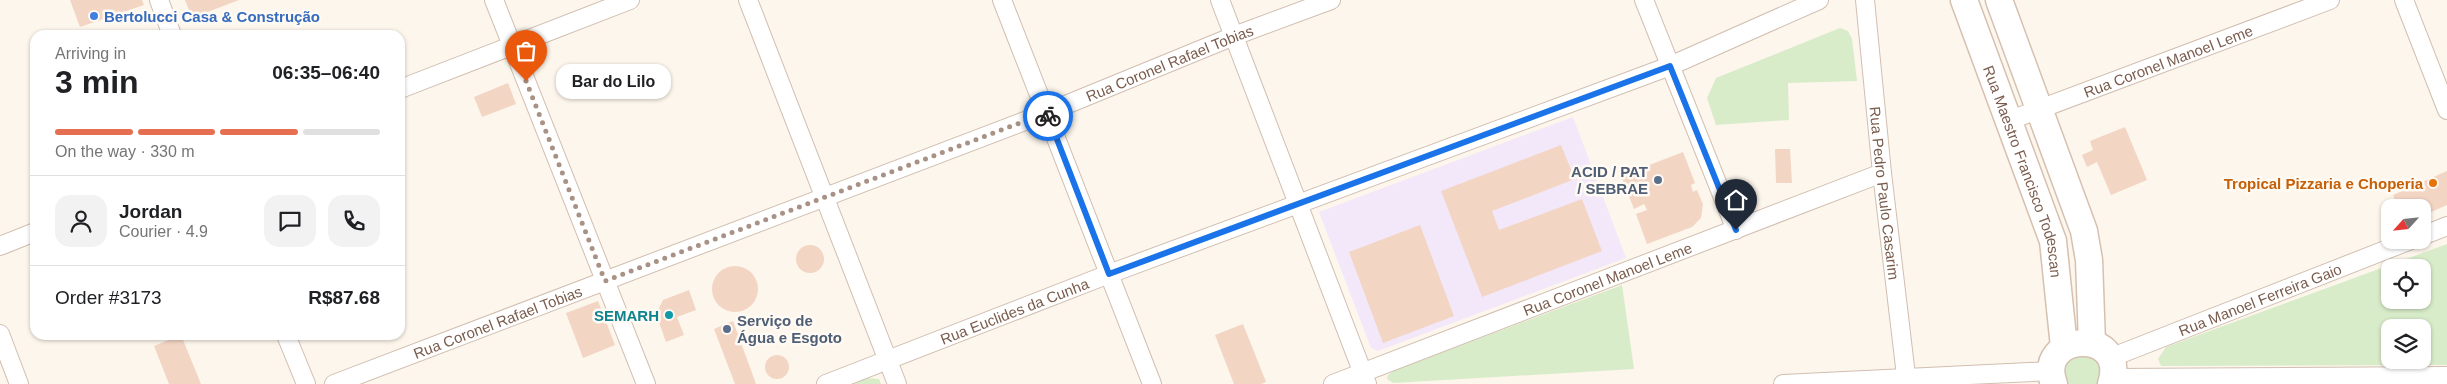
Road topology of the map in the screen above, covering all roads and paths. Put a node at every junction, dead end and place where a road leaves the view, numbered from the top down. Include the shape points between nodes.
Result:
1 (159, 0) edge
2 (494, 0) edge
3 (630, 0) edge
4 (748, 0) edge
5 (1002, 0) edge
6 (1220, 0) edge
7 (1331, 0) edge
8 (1644, 0) edge
9 (1819, 0) edge
10 (1865, 0) edge
11 (1964, 0) edge
12 (1999, 0) edge
13 (2330, 0) edge
14 (2404, 0) edge
15 (170, 30) edge
16 (1234, 36) junction
17 (512, 45) junction
18 (1670, 66) junction
19 (405, 87) edge
20 (2040, 108) junction
21 (2447, 110) edge
22 (1046, 113) junction
23 (2008, 121) junction
24 (1882, 173) junction
25 (825, 197) junction
26 (1299, 204) junction
27 (2447, 226) edge
28 (1736, 230) junction
29 (2431, 232) edge
30 (30, 234) edge
31 (0, 246) edge
32 (2389, 249) edge
33 (1109, 274) junction
34 (605, 281) junction
35 (0, 334) edge
36 (288, 340) edge
37 (2064, 347) junction
38 (887, 360) junction
39 (2106, 366) edge
40 (2447, 376) edge
41 (1365, 378) edge
42 (2050, 380) edge
43 (1906, 382) edge
44 (19, 384) edge
45 (306, 384) edge
46 (334, 384) edge
47 (646, 384) edge
48 (826, 384) edge
49 (897, 384) edge
50 (1152, 384) edge
51 (1333, 384) edge
52 (1783, 384) edge

1 - 15 street
2 - 17 street
3 - 17 street
4 - 25 street
5 - 22 street
6 - 16 street
7 - 16 street, Rua Coronel Rafael Tobias
8 - 18 street
9 - 18 street, Rua Euclides da Cunha
10 - 24 street, Rua Pedro Paulo Casarim
11 - 23 main road, Rua Maestro Francisco Todescan
12 - 20 main road
13 - 20 street, Rua Coronel Manoel Leme
14 - 21 street
16 - 22 street, Rua Coronel Rafael Tobias
16 - 26 street
17 - 19 street
17 - 34 street
18 - 26 street, Rua Euclides da Cunha
18 - 28 street
20 - 23 street, Rua Coronel Manoel Leme
20 - 39 main road via 2084,231
22 - 25 street, Rua Coronel Rafael Tobias
22 - 33 street
23 - 37 main road, Rua Maestro Francisco Todescan via 2053,240
24 - 28 street, Rua Coronel Manoel Leme
24 - 43 street, Rua Pedro Paulo Casarim
25 - 34 street, Rua Coronel Rafael Tobias
25 - 38 street
26 - 33 street, Rua Euclides da Cunha
26 - 41 street
27 - 29 street
28 - 41 street, Rua Coronel Manoel Leme
30 - 31 street
32 - 39 street, Rua Manoel Ferreira Gaio
33 - 38 street, Rua Euclides da Cunha
33 - 50 street
34 - 46 street, Rua Coronel Rafael Tobias
34 - 47 street
35 - 44 street
36 - 45 street
37 - 39 main road via 2082,341
37 - 42 main road via 2057,354
38 - 48 street, Rua Euclides da Cunha
38 - 49 street
39 - 40 street
41 - 51 street, Rua Coronel Manoel Leme
42 - 43 street
43 - 52 street

